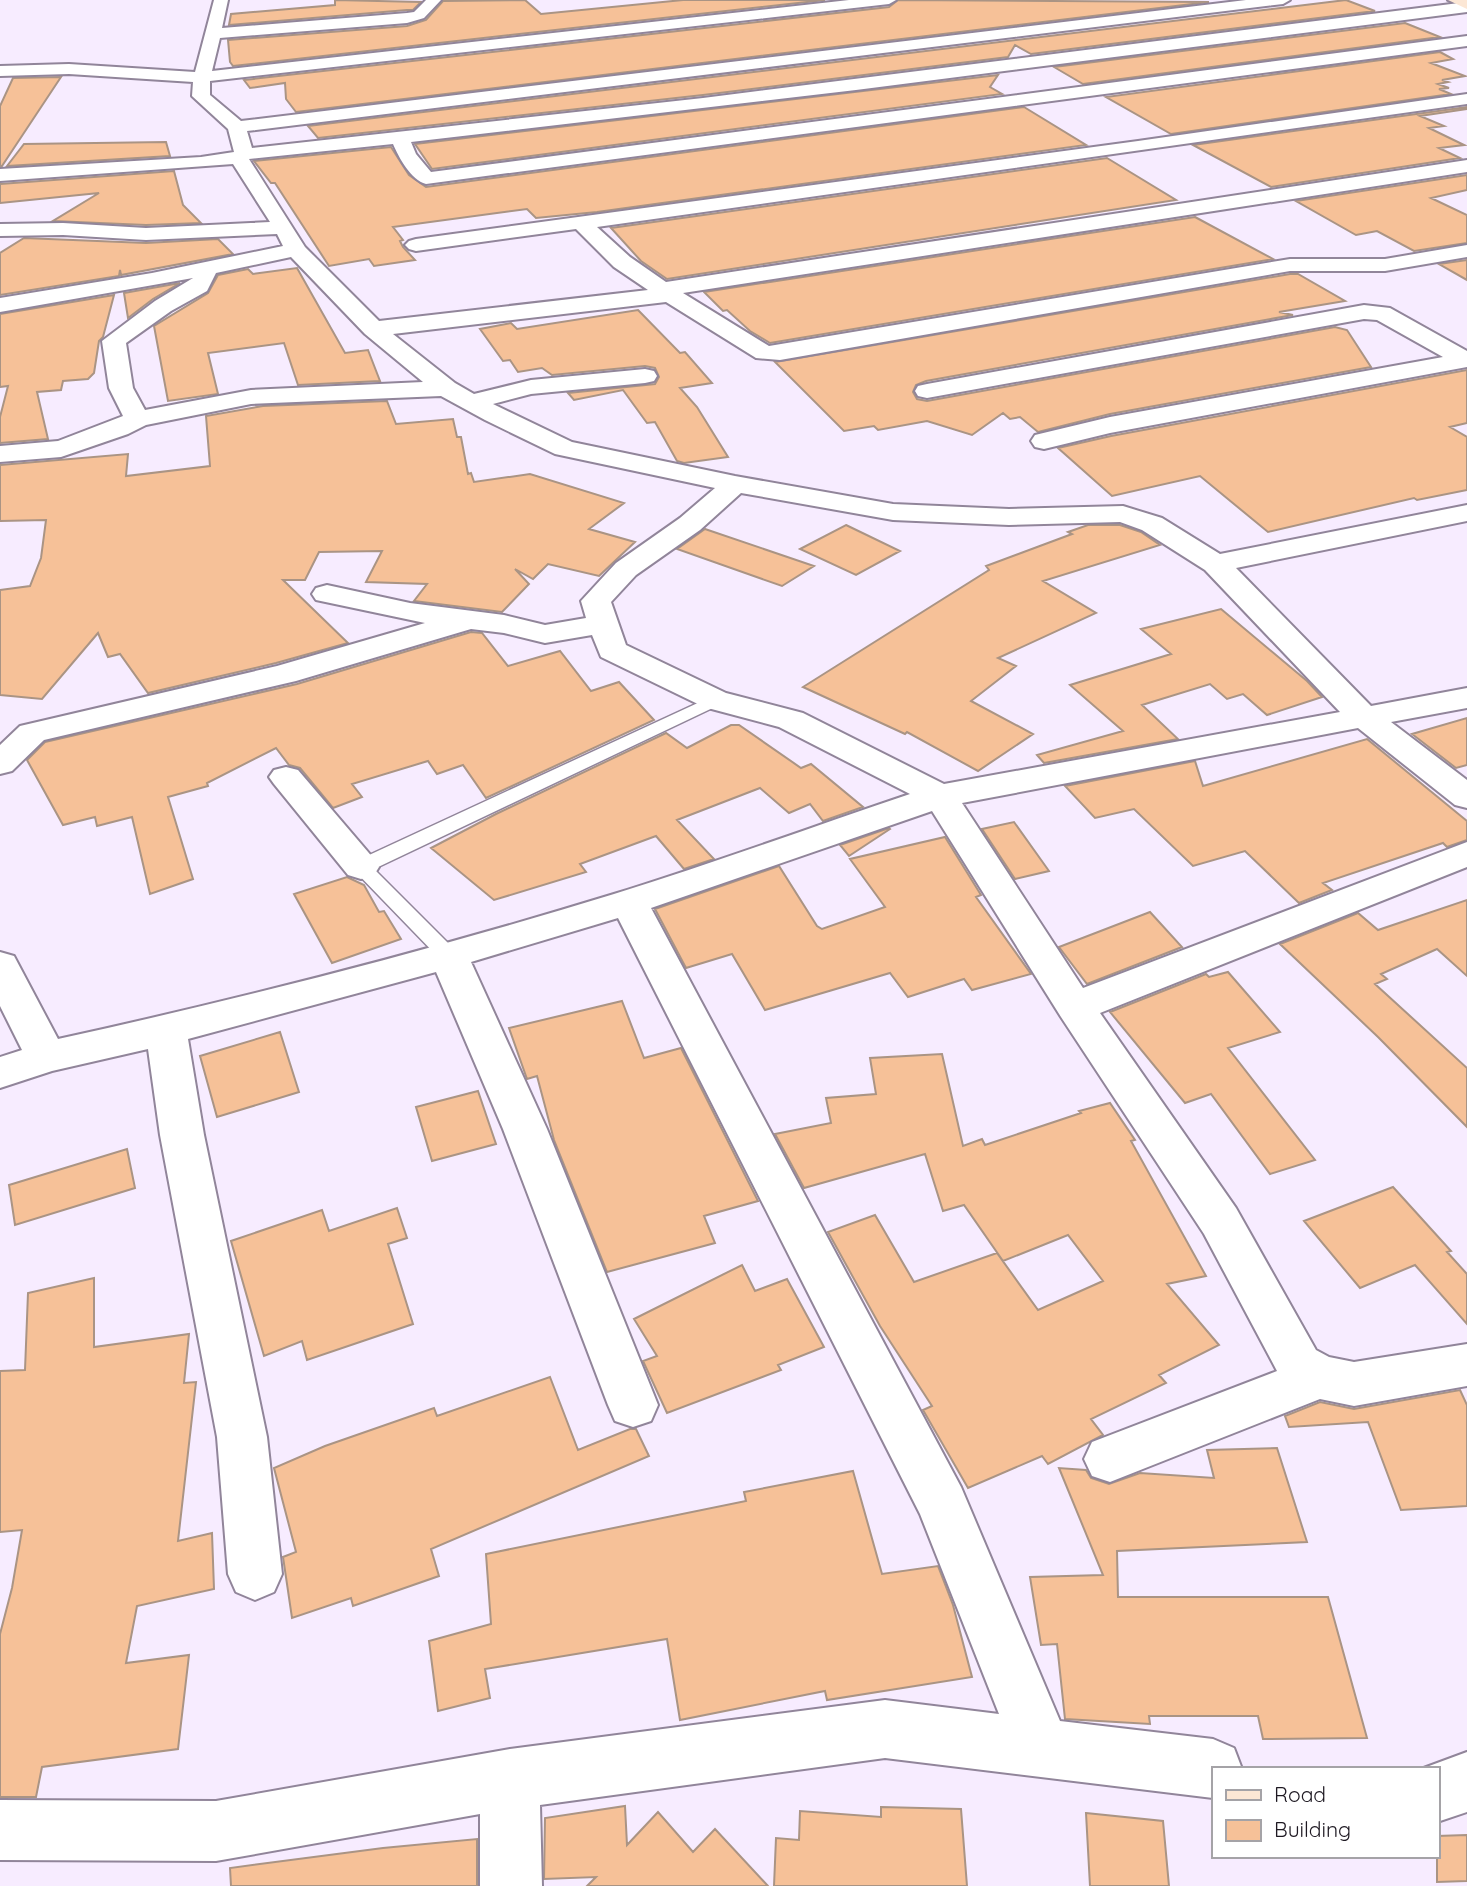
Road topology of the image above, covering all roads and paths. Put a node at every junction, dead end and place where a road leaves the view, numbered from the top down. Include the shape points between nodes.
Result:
1 (221, 0) edge
2 (434, 0) edge
3 (877, 0) edge
4 (1283, 0) edge
5 (1455, 0) edge
6 (1231, 3) edge
7 (1467, 6) edge
8 (212, 34) junction
9 (1467, 41) edge
10 (0, 71) edge
11 (202, 77) junction
12 (1467, 99) edge
13 (237, 127) junction
14 (400, 138) junction
15 (242, 156) junction
16 (1467, 166) edge
17 (0, 175) edge
18 (579, 221) junction
19 (10, 231) edge
20 (290, 238) junction
21 (416, 245) dead end
22 (0, 249) edge
23 (1467, 251) edge
24 (208, 269) junction
25 (668, 291) junction
26 (0, 305) edge
27 (373, 329) junction
28 (1466, 360) edge
29 (645, 376) dead end
30 (446, 388) junction
31 (927, 391) dead end
32 (471, 402) junction
33 (137, 419) junction
34 (1044, 440) dead end
35 (0, 454) edge
36 (735, 484) junction
37 (1467, 513) edge
38 (1215, 564) junction
39 (327, 594) dead end
40 (472, 619) junction
41 (602, 624) junction
42 (1467, 698) edge
43 (715, 699) junction
44 (1364, 717) junction
45 (0, 764) edge
46 (286, 777) dead end
47 (940, 796) junction
48 (1467, 797) edge
49 (1467, 854) edge
50 (361, 867) junction
51 (629, 902) junction
52 (448, 955) junction
53 (0, 966) edge
54 (1075, 1007) junction
55 (166, 1030) junction
56 (46, 1057) junction
57 (0, 1073) edge
58 (1467, 1365) edge
59 (1319, 1377) junction
60 (634, 1405) dead end
61 (1110, 1459) dead end
62 (255, 1574) dead end
63 (1042, 1747) junction
64 (1212, 1769) edge
65 (510, 1779) junction
66 (1467, 1782) edge
67 (1439, 1791) edge
68 (0, 1830) edge
69 (511, 1886) edge

1 - 8 street
2 - 8 street via 419,15 407,18
3 - 11 street
4 - 6 street
5 - 7 street
6 - 13 street
7 - 14 street
8 - 11 street
9 - 14 street via 426,178
10 - 11 street via 69,69
11 - 13 street via 201,96
12 - 18 street
13 - 15 street
14 - 15 street
15 - 17 street via 201,163
15 - 20 street
16 - 25 street
18 - 21 street
18 - 25 street via 622,262
19 - 20 street
19 - 22 street
20 - 24 street
20 - 27 street
23 - 25 street via 1385,265 1290,265 780,353 764,352
24 - 26 street
24 - 33 street via 199,286 114,341 121,388
25 - 27 street
27 - 30 street
28 - 31 street via 1382,313 1364,312
28 - 34 street
29 - 32 street via 531,387
30 - 32 street
30 - 33 street via 251,397
32 - 36 street via 564,448
33 - 35 street via 61,449
36 - 38 street via 893,512 1009,517 1123,514 1152,524
36 - 41 street via 690,524 626,569 596,601
37 - 38 street
38 - 44 street
39 - 40 street via 410,612
40 - 41 street via 545,634
40 - 45 street via 285,674 32,733
41 - 43 street via 612,650
42 - 44 street
43 - 47 street via 791,720
43 - 50 lane
44 - 47 street
44 - 48 street
46 - 50 street
47 - 51 street
47 - 54 street
49 - 54 street
50 - 52 lane
51 - 52 street
51 - 63 street via 942,1504
52 - 55 street
52 - 60 street via 525,1129
53 - 56 street
54 - 59 street via 1220,1222 1299,1365
55 - 56 street
55 - 62 street via 182,1135 242,1437
56 - 57 street
58 - 59 street via 1354,1384
59 - 61 street
63 - 64 street
63 - 65 street via 885,1728
65 - 68 street via 216,1831
65 - 69 street
66 - 67 street

